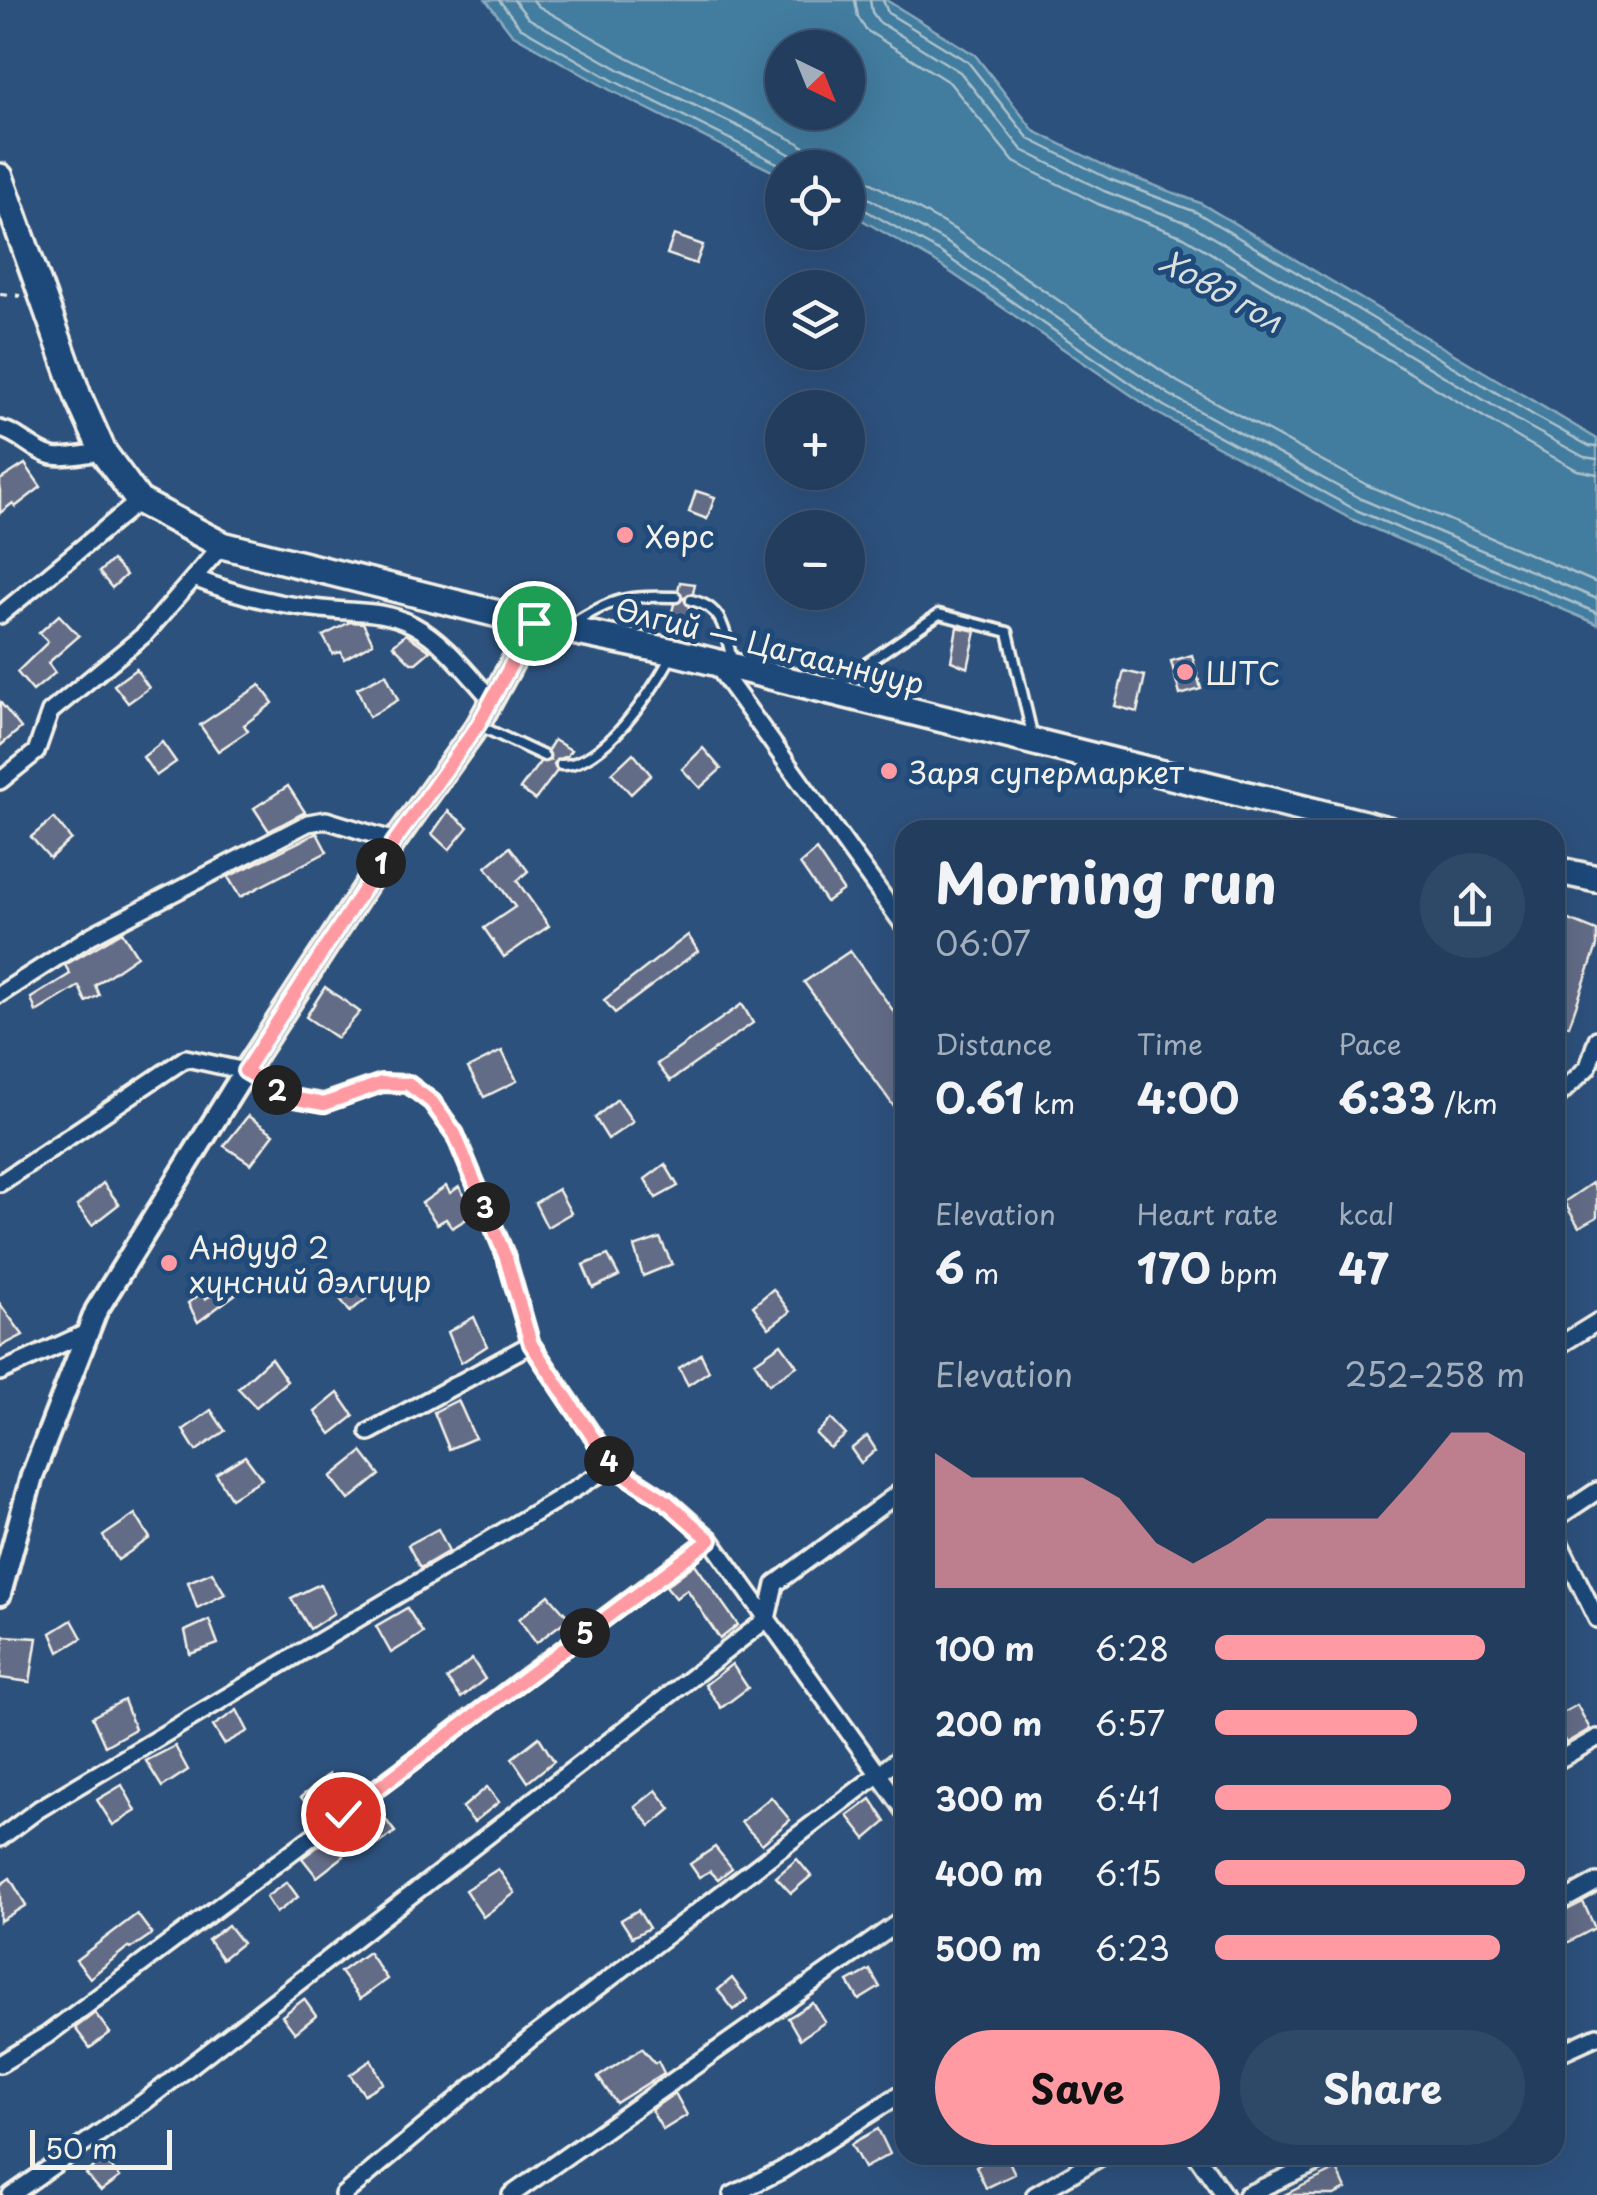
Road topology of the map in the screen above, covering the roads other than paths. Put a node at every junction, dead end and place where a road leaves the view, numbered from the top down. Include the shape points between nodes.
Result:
1 (0, 177) edge
2 (0, 429) edge
3 (103, 452) junction
4 (139, 502) junction
5 (222, 546) junction
6 (194, 578) junction
7 (676, 597) dead end
8 (692, 600) dead end
9 (0, 615) edge
10 (534, 623) junction
11 (564, 629) junction
12 (674, 652) junction
13 (726, 668) junction
14 (824, 692) junction
15 (492, 700) junction
16 (478, 725) junction
17 (1034, 743) junction
18 (544, 756) dead end
19 (561, 765) dead end
20 (0, 781) edge
21 (1330, 820) edge
22 (395, 841) junction
23 (1565, 872) edge
24 (1597, 880) edge
25 (895, 913) edge
26 (0, 994) edge
27 (1597, 1039) edge
28 (245, 1071) junction
29 (1565, 1089) edge
30 (0, 1182) edge
31 (1597, 1322) edge
32 (88, 1332) junction
33 (1565, 1342) edge
34 (531, 1344) junction
35 (0, 1372) edge
36 (369, 1432) dead end
37 (612, 1466) junction
38 (1597, 1491) edge
39 (895, 1496) edge
40 (1565, 1512) edge
41 (9, 1531) edge
42 (710, 1540) junction
43 (1565, 1554) edge
44 (0, 1594) edge
45 (767, 1619) junction
46 (1597, 1619) edge
47 (1597, 1738) edge
48 (1565, 1756) edge
49 (895, 1763) edge
50 (878, 1777) junction
51 (895, 1798) edge
52 (0, 1838) edge
53 (1597, 1882) edge
54 (1565, 1900) edge
55 (895, 1925) edge
56 (1597, 2036) edge
57 (1565, 2050) edge
58 (0, 2064) edge
59 (895, 2098) edge
60 (1087, 2165) edge
61 (1203, 2165) edge
62 (1312, 2165) edge
63 (11, 2195) edge
64 (343, 2195) edge
65 (510, 2195) edge
66 (732, 2195) edge
67 (1036, 2195) edge
68 (1224, 2195) edge
69 (1246, 2195) edge

1 - 3 highway, Өлгий — Цагааннуур
2 - 3 street via 54,457
3 - 4 highway, Өлгий — Цагааннуур
4 - 5 highway, Өлгий — Цагааннуур
4 - 9 street
5 - 6 street
5 - 10 highway, Өлгий — Цагааннуур
6 - 15 street via 272,602 397,618 443,647
6 - 20 street via 145,634 50,712 36,752
7 - 11 lane via 605,603
8 - 13 lane via 717,611 723,622
10 - 11 highway, Өлгий — Цагааннуур
10 - 15 street
11 - 12 highway, Өлгий — Цагааннуур
12 - 13 highway, Өлгий — Цагааннуур
12 - 19 lane via 654,689 620,728 591,756
13 - 14 highway, Өлгий — Цагааннуур
13 - 25 street
14 - 17 highway, Өлгий — Цагааннуур
14 - 17 lane via 939,614 1008,632
15 - 16 street
16 - 18 lane
16 - 22 street
17 - 21 highway, Өлгий — Цагааннуур
22 - 26 street via 326,820 308,823 92,935
22 - 28 street
23 - 24 highway
27 - 29 street via 1588,1066
28 - 30 street via 186,1058
28 - 32 street
28 - 34 street via 292,1098 324,1104 382,1083 408,1084 432,1102 455,1134 500,1242
31 - 33 street
32 - 35 street
32 - 41 street
34 - 36 street
34 - 37 street
37 - 42 street
37 - 52 street
38 - 40 street
39 - 45 street via 775,1584
41 - 44 street
42 - 45 street
42 - 58 street
43 - 46 street
45 - 50 street
45 - 63 street via 144,2102
47 - 48 street
49 - 50 street
50 - 51 street
50 - 64 street via 530,2039
53 - 54 street
55 - 65 street
56 - 57 street
59 - 66 street
60 - 67 street
61 - 68 street
62 - 69 street

